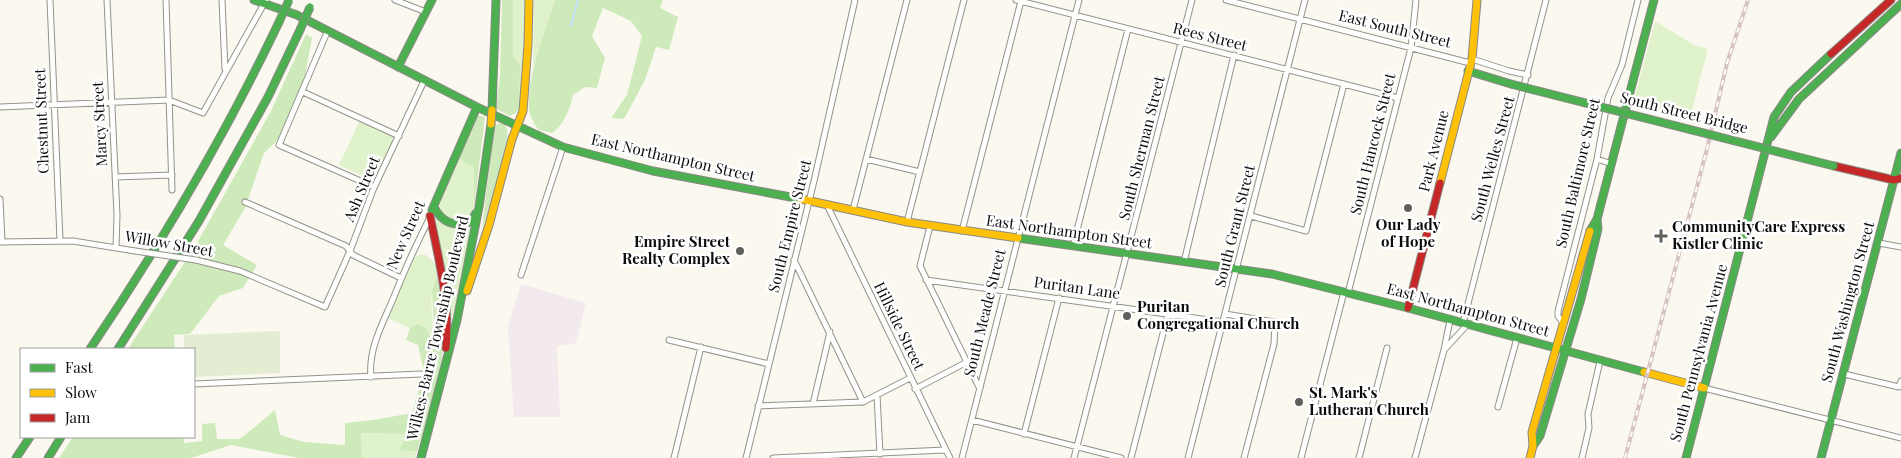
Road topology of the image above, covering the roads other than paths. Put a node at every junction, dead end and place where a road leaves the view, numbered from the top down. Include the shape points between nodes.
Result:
1 (50, 0) edge
2 (107, 0) edge
3 (166, 0) edge
4 (222, 0) edge
5 (254, 0) edge
6 (289, 0) edge
7 (395, 0) edge
8 (432, 0) edge
9 (496, 0) edge
10 (529, 0) edge
11 (855, 0) edge
12 (907, 0) edge
13 (964, 0) edge
14 (1079, 0) edge
15 (1192, 0) edge
16 (1226, 0) edge
17 (1305, 0) edge
18 (1416, 0) edge
19 (1477, 0) edge
20 (1546, 0) edge
21 (1638, 0) edge
22 (1654, 0) edge
23 (1891, 0) edge
24 (1019, 1) edge
25 (265, 2) edge
26 (311, 3) edge
27 (1901, 4) edge
28 (426, 12) junction
29 (1075, 15) junction
30 (1301, 19) junction
31 (1128, 29) junction
32 (328, 30) junction
33 (1181, 42) junction
34 (1411, 48) junction
35 (1234, 55) junction
36 (1470, 64) junction
37 (398, 66) junction
38 (1287, 69) junction
39 (225, 71) junction
40 (1528, 74) junction
41 (424, 81) junction
42 (1344, 84) junction
43 (303, 92) junction
44 (1398, 98) junction
45 (169, 100) junction
46 (111, 102) junction
47 (54, 104) junction
48 (0, 107) edge
49 (477, 107) junction
50 (518, 125) junction
51 (399, 136) junction
52 (1769, 140) junction
53 (563, 147) junction
54 (1901, 153) edge
55 (866, 159) junction
56 (1597, 159) junction
57 (1612, 164) junction
58 (920, 172) junction
59 (172, 175) junction
60 (115, 176) junction
61 (1898, 179) edge
62 (1901, 184) edge
63 (374, 187) junction
64 (172, 190) dead end
65 (0, 199) edge
66 (809, 201) junction
67 (245, 202) dead end
68 (827, 205) junction
69 (434, 207) junction
70 (479, 207) junction
71 (853, 210) junction
72 (430, 216) junction
73 (1251, 216) junction
74 (1597, 219) junction
75 (907, 222) junction
76 (930, 226) junction
77 (962, 231) junction
78 (1017, 239) junction
79 (60, 240) junction
80 (1, 242) edge
81 (1878, 243) junction
82 (1073, 246) junction
83 (116, 247) junction
84 (1901, 247) edge
85 (350, 251) junction
86 (1128, 254) junction
87 (794, 260) junction
88 (1184, 262) junction
89 (1237, 269) junction
90 (521, 275) dead end
91 (1567, 275) junction
92 (401, 278) junction
93 (926, 280) junction
94 (1576, 281) junction
95 (1004, 290) junction
96 (1346, 292) junction
97 (1059, 298) junction
98 (1114, 306) junction
99 (325, 307) joint
100 (1408, 308) junction
101 (1168, 314) junction
102 (1225, 314) junction
103 (457, 320) junction
104 (1450, 320) junction
105 (1223, 322) junction
106 (1563, 323) junction
107 (1465, 324) junction
108 (830, 332) junction
109 (1517, 338) junction
110 (669, 340) dead end
111 (702, 347) junction
112 (91, 348) edge
113 (119, 348) edge
114 (1387, 348) dead end
115 (1556, 349) junction
116 (1444, 350) junction
117 (1565, 351) junction
118 (1600, 361) junction
119 (967, 362) junction
120 (769, 364) junction
121 (443, 373) junction
122 (421, 374) dead end
123 (1844, 374) junction
124 (371, 377) junction
125 (910, 378) junction
126 (1901, 380) edge
127 (195, 384) edge
128 (979, 388) junction
129 (1704, 388) junction
130 (915, 389) junction
131 (877, 394) junction
132 (863, 402) junction
133 (813, 404) junction
134 (758, 406) junction
135 (1498, 407) dead end
136 (972, 420) junction
137 (1831, 421) junction
138 (1024, 434) junction
139 (29, 438) edge
140 (60, 438) edge
141 (1901, 438) edge
142 (1533, 446) junction
143 (1078, 447) junction
144 (945, 450) junction
145 (880, 454) junction
146 (905, 455) edge
147 (423, 456) edge
148 (853, 457) edge
149 (16, 458) edge
150 (48, 458) edge
151 (674, 458) edge
152 (746, 458) edge
153 (773, 458) edge
154 (950, 458) edge
155 (962, 458) edge
156 (1074, 458) edge
157 (1121, 458) edge
158 (1131, 458) edge
159 (1188, 458) edge
160 (1244, 458) edge
161 (1301, 458) edge
162 (1358, 458) edge
163 (1415, 458) edge
164 (1530, 458) edge
165 (1582, 458) edge
166 (1686, 458) edge
167 (1821, 458) edge

1 - 47 street, Chestnut Street
2 - 46 street, Marcy Street
3 - 45 street
4 - 39 street
5 - 25 main road, East Northampton Street
6 - 112 main road, bridge via 202,173
7 - 28 street
8 - 28 main road
9 - 70 main road, Wilkes-Barre Township Boulevard, bridge via 491,124
10 - 50 main road via 523,111
11 - 66 street, South Empire Street
12 - 55 street
13 - 58 street
14 - 29 street, South Meade Street
15 - 33 street, South Sherman Street
16 - 30 street, East South Street
17 - 30 street, South Grant Street
18 - 34 street, South Hancock Street
19 - 36 main road, Park Avenue
20 - 40 street, South Welles Street
21 - 56 street, South Baltimore Street via 1622,65 1608,98
22 - 57 main road
23 - 52 main road, South Pennsylvania Avenue via 1791,92 1774,117
24 - 29 street, Rees Street
24 - 77 street
25 - 32 main road, East Northampton Street
25 - 39 street
26 - 113 main road, bridge via 268,97 209,204
27 - 52 main road, South Pennsylvania Avenue via 1799,98
28 - 37 main road
29 - 31 street, Rees Street
29 - 78 street, South Meade Street
30 - 34 street, East South Street
30 - 38 street, South Grant Street
31 - 33 street, Rees Street
31 - 82 street
32 - 37 main road, East Northampton Street
32 - 43 street
33 - 35 street, Rees Street
33 - 86 street, South Sherman Street
34 - 36 street, East South Street
34 - 44 street, South Hancock Street
35 - 38 street, Rees Street
35 - 88 street
36 - 40 street, East South Street
36 - 61 main road, South Street Bridge, bridge via 1511,84 1834,166
36 - 100 main road, Park Avenue
37 - 41 main road, East Northampton Street
38 - 42 street, Rees Street
38 - 73 street, South Grant Street
39 - 45 street via 203,113
40 - 107 street, South Welles Street
41 - 49 main road, East Northampton Street
41 - 51 street, Ash Street
42 - 44 street, Rees Street
42 - 73 street via 1306,231
43 - 51 street
43 - 63 street via 279,145
44 - 96 street, South Hancock Street
45 - 46 street
45 - 59 street
46 - 47 street
46 - 60 street, Marcy Street
47 - 48 street
47 - 79 street, Chestnut Street
49 - 50 main road, East Northampton Street
49 - 69 main road, New Street
50 - 53 main road, East Northampton Street
50 - 103 main road
51 - 63 street, Ash Street
52 - 129 main road, South Pennsylvania Avenue
53 - 66 main road, East Northampton Street via 653,171
53 - 90 street
54 - 61 main road, South Washington Street
55 - 58 street
55 - 71 street
56 - 57 street
56 - 91 street, South Baltimore Street
57 - 74 main road
58 - 75 street
59 - 60 street
59 - 64 street
60 - 83 street, Marcy Street
61 - 62 main road
61 - 81 main road, South Washington Street
63 - 85 street, Ash Street
65 - 80 street
66 - 68 main road, East Northampton Street
66 - 87 street, South Empire Street
67 - 85 street via 346,246
68 - 71 main road, East Northampton Street
68 - 125 street, Hillside Street
69 - 70 main road via 439,218 456,225 471,222
69 - 72 main road, New Street
70 - 103 main road, Wilkes-Barre Township Boulevard
71 - 75 main road, East Northampton Street
72 - 92 street, New Street
72 - 121 main road via 447,322
73 - 89 street, South Grant Street
74 - 94 main road via 1591,227
74 - 117 main road via 1598,229
75 - 76 main road, East Northampton Street
76 - 77 main road, East Northampton Street
76 - 93 street via 920,266
77 - 78 main road, East Northampton Street
78 - 82 main road, East Northampton Street
78 - 95 street, South Meade Street
79 - 80 street, Willow Street
79 - 83 street, Willow Street
81 - 84 street
81 - 123 main road, South Washington Street
82 - 86 main road, East Northampton Street
83 - 99 street, Willow Street, bridge via 240,270
85 - 92 street
85 - 99 street, Ash Street
86 - 88 main road, East Northampton Street
86 - 98 street, South Sherman Street
87 - 108 street
87 - 120 street, South Empire Street
88 - 89 main road, East Northampton Street
89 - 96 main road, East Northampton Street
89 - 102 street, South Grant Street
91 - 94 street
91 - 106 street, South Baltimore Street via 1558,311
92 - 124 street, New Street via 373,350
93 - 95 street, Puritan Lane
93 - 119 street
94 - 106 main road
95 - 97 street, Puritan Lane
95 - 128 street, South Meade Street
96 - 100 main road, East Northampton Street
96 - 161 street, South Hancock Street
97 - 98 street, Puritan Lane
97 - 138 street
98 - 101 street, Puritan Lane
98 - 143 street, South Sherman Street
100 - 104 main road, East Northampton Street
101 - 105 street, Puritan Lane
101 - 158 street
102 - 105 street, South Grant Street
102 - 160 street via 1275,322 1274,344
103 - 121 main road, Wilkes-Barre Township Boulevard
104 - 107 main road, East Northampton Street
104 - 116 street
105 - 159 street, South Grant Street
106 - 115 main road
107 - 109 main road, East Northampton Street
107 - 116 street
108 - 132 street
108 - 133 street
109 - 115 main road, East Northampton Street
109 - 135 street
110 - 111 street
111 - 120 street
111 - 151 street
114 - 162 street
115 - 117 main road, East Northampton Street
115 - 142 main road via 1532,432
116 - 163 street
117 - 118 main road, East Northampton Street
117 - 142 main road via 1540,436
118 - 129 main road, East Northampton Street
118 - 165 street
119 - 128 street
119 - 130 street
120 - 134 street, South Empire Street
121 - 147 main road, Wilkes-Barre Township Boulevard
122 - 124 street
123 - 126 street via 1899,387
123 - 137 main road, South Washington Street
124 - 127 street
125 - 130 street, Hillside Street
125 - 131 street
128 - 136 street, South Meade Street
129 - 137 street, East Northampton Street
129 - 166 main road, South Pennsylvania Avenue
130 - 144 street, Hillside Street
131 - 132 street
131 - 145 street
132 - 133 street
133 - 134 street
134 - 152 street, South Empire Street
136 - 138 street
136 - 155 street, South Meade Street
137 - 141 street, East Northampton Street
137 - 167 main road, South Washington Street
138 - 143 street
139 - 149 main road
140 - 150 main road
142 - 164 main road
143 - 156 street, South Sherman Street
143 - 157 street
144 - 146 street
144 - 154 street, Hillside Street
145 - 146 street
145 - 148 street
148 - 153 street

